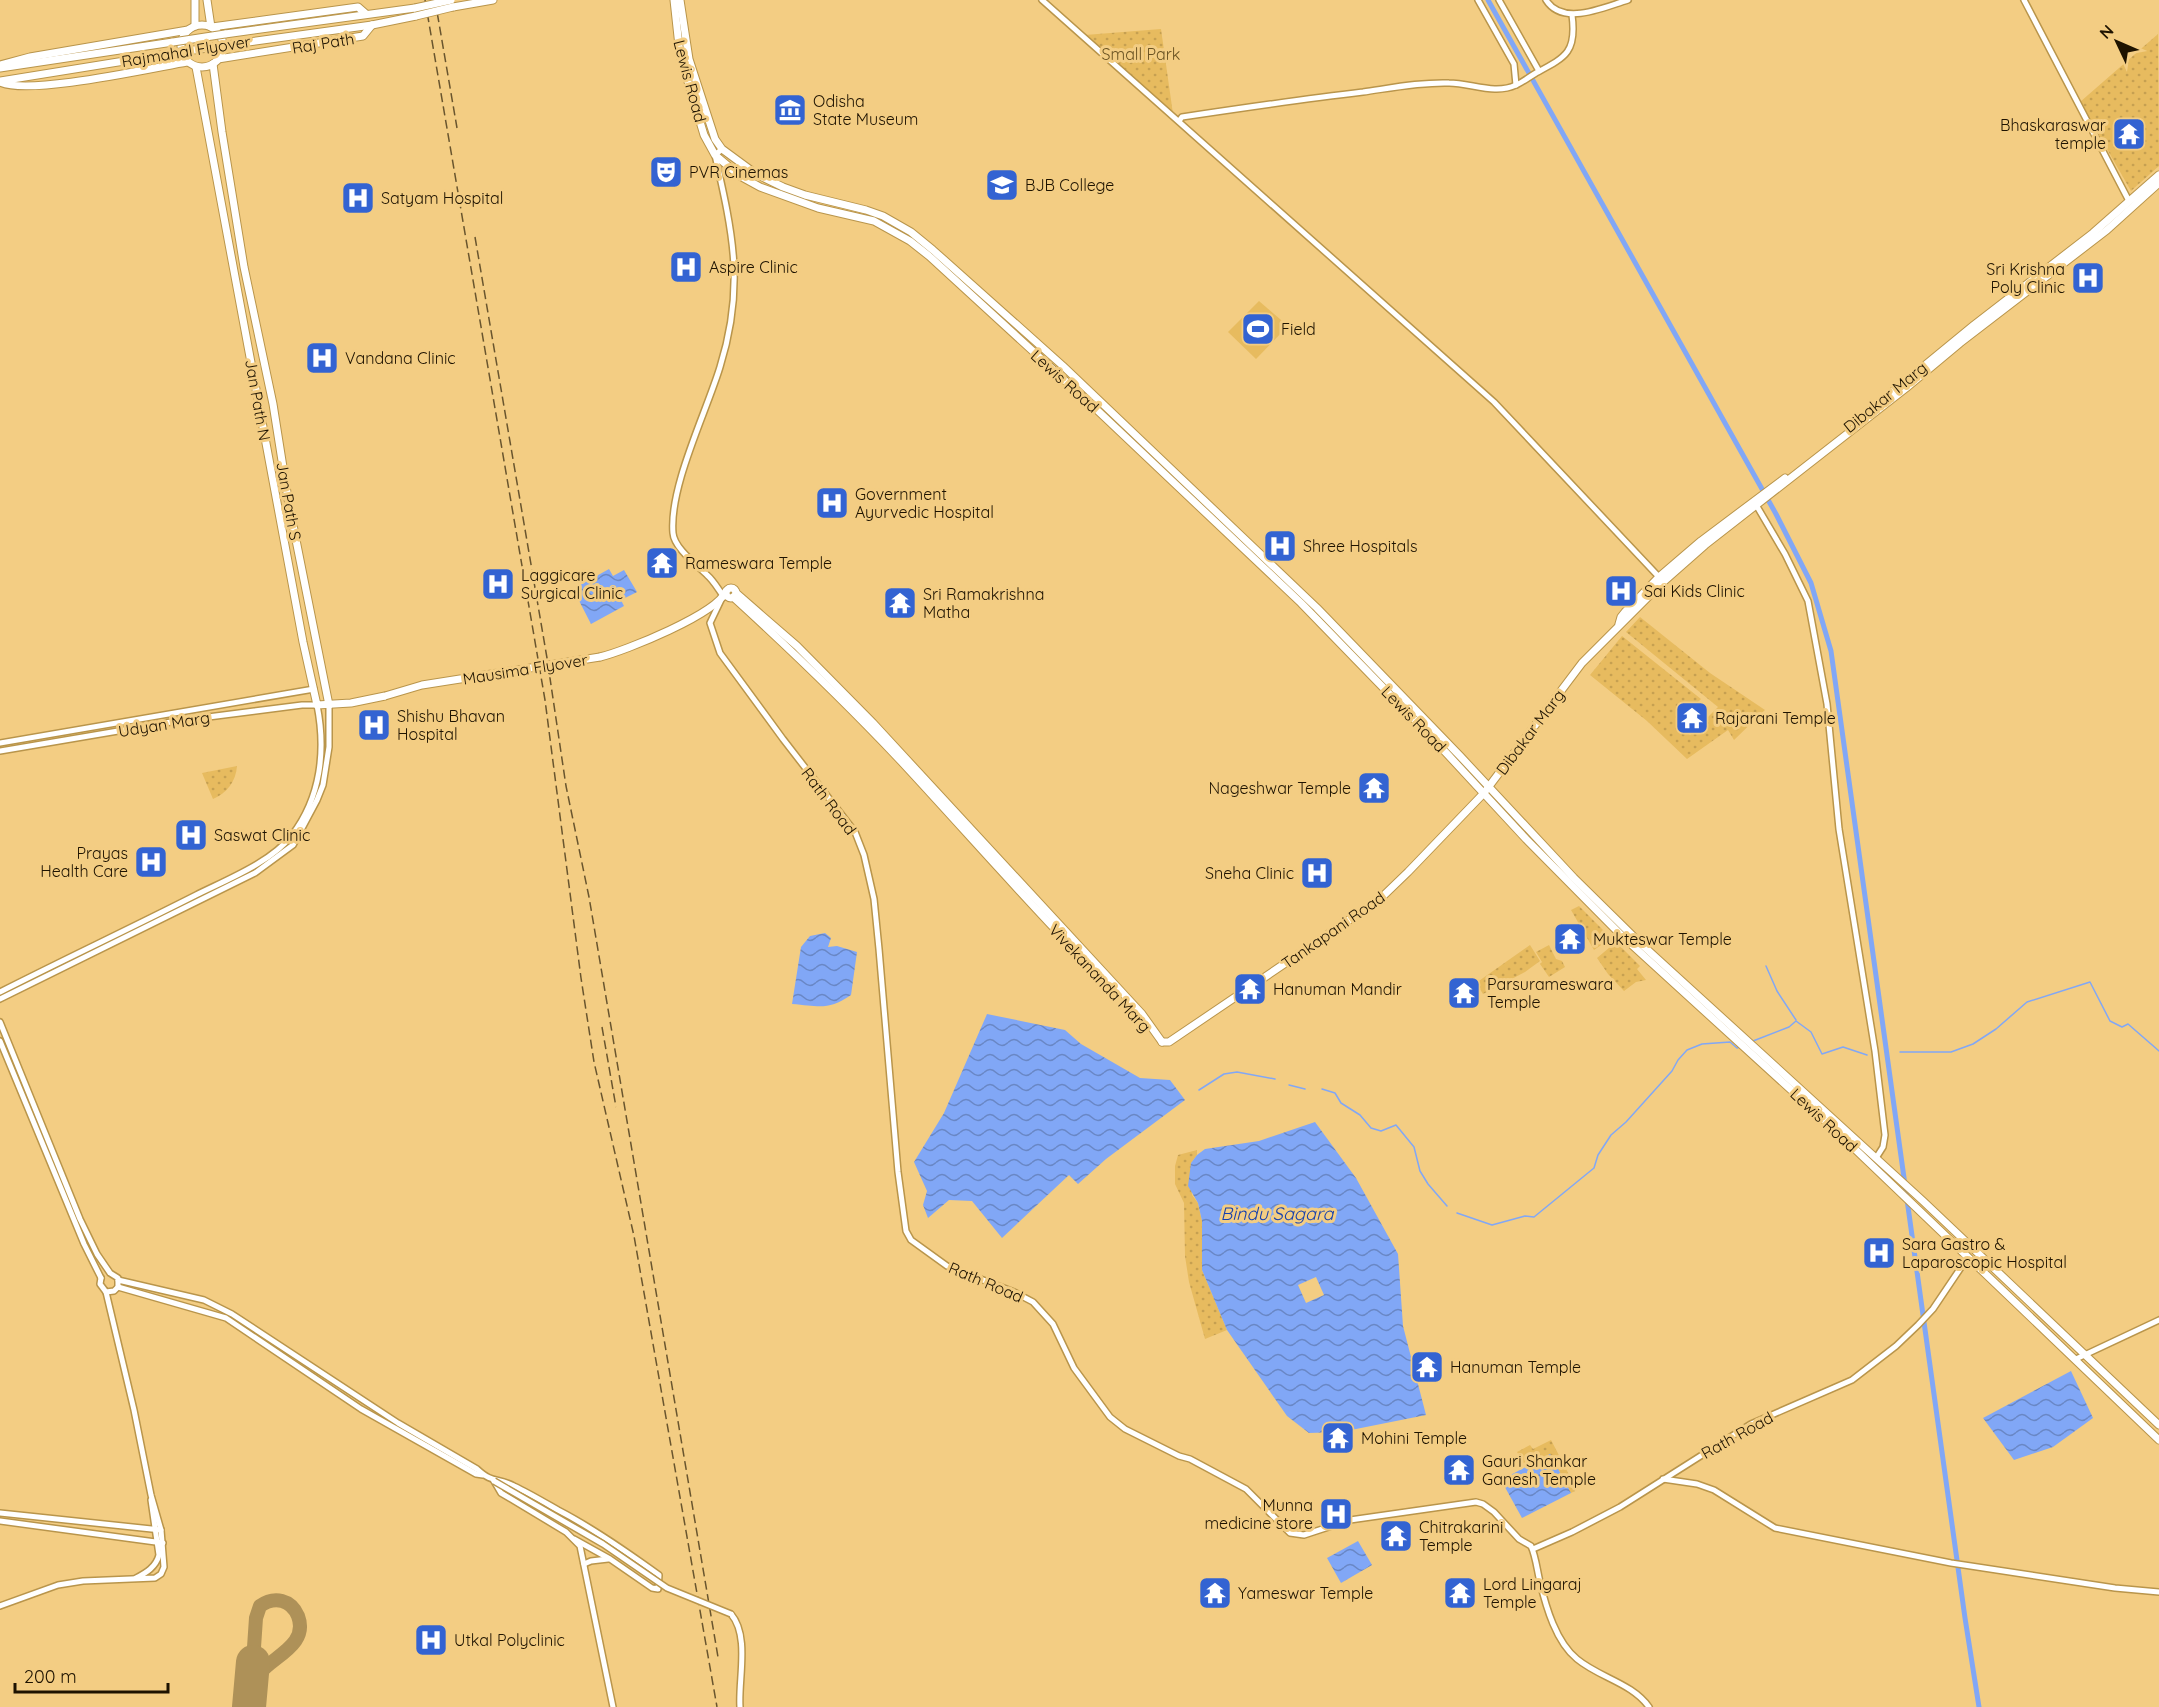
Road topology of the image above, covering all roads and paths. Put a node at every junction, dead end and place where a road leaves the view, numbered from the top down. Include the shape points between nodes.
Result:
1 (195, 0) edge
2 (207, 0) edge
3 (493, 0) edge
4 (674, 0) edge
5 (680, 0) edge
6 (1042, 0) edge
7 (1478, 0) edge
8 (1499, 0) edge
9 (1546, 0) edge
10 (1628, 0) edge
11 (2024, 0) edge
12 (452, 3) edge
13 (416, 12) junction
14 (366, 14) junction
15 (1572, 15) junction
16 (372, 25) junction
17 (211, 27) junction
18 (191, 28) junction
19 (168, 33) junction
20 (187, 62) junction
21 (216, 62) junction
22 (173, 65) junction
23 (0, 67) edge
24 (196, 67) junction
25 (1537, 73) junction
26 (0, 81) edge
27 (1516, 86) junction
28 (1179, 121) junction
29 (722, 149) junction
30 (715, 155) junction
31 (2159, 175) edge
32 (2155, 187) edge
33 (2129, 201) junction
34 (1899, 390) junction
35 (1758, 502) junction
36 (1659, 577) junction
37 (723, 596) junction
38 (1619, 624) junction
39 (325, 687) junction
40 (314, 689) junction
41 (317, 705) junction
42 (329, 705) junction
43 (0, 743) edge
44 (0, 751) edge
45 (1486, 790) junction
46 (0, 992) edge
47 (0, 999) edge
48 (0, 1022) edge
49 (0, 1041) edge
50 (1162, 1042) joint
51 (1798, 1091) junction
52 (38, 1124) junction
53 (1876, 1158) junction
54 (1974, 1250) junction
55 (1968, 1257) junction
56 (110, 1273) junction
57 (101, 1278) junction
58 (118, 1280) junction
59 (117, 1287) junction
60 (106, 1292) junction
61 (2159, 1320) edge
62 (2085, 1354) junction
63 (2076, 1359) junction
64 (301, 1364) junction
65 (2159, 1425) edge
66 (2159, 1440) edge
67 (1663, 1479) junction
68 (494, 1481) junction
69 (151, 1495) junction
70 (0, 1513) edge
71 (0, 1521) edge
72 (154, 1529) junction
73 (161, 1530) junction
74 (574, 1539) junction
75 (160, 1542) junction
76 (1533, 1549) junction
77 (610, 1559) junction
78 (584, 1564) junction
79 (131, 1580) junction
80 (2159, 1592) edge
81 (0, 1606) edge
82 (613, 1707) edge
83 (740, 1707) edge
84 (1649, 1707) edge

1 - 18 main road
2 - 17 main road
3 - 12 main road, Raj Path
4 - 30 main road, Lewis Road via 680,55 704,135
5 - 29 main road, Lewis Road via 689,59 712,134
6 - 28 street
7 - 27 street via 1514,64
8 - 25 street
9 - 15 street via 1553,9
10 - 15 street
11 - 33 street
12 - 13 main road, Raj Path, bridge
13 - 14 main road, Raj Path
13 - 16 main road, Raj Path
14 - 17 main road, Raj Path via 358,7
14 - 23 main road, Rajmahal Flyover, bridge
15 - 25 street via 1571,47
16 - 21 main road, Raj Path via 363,36
16 - 26 main road, Rajmahal Flyover, bridge
17 - 18 main road, Raj Path
17 - 21 main road via 223,42 222,54
18 - 19 main road, Raj Path
18 - 20 main road via 180,46
19 - 22 main road via 177,54
19 - 23 main road, Raj Path via 30,57
20 - 22 main road
20 - 24 main road
21 - 24 main road, Raj Path
21 - 39 main road, Jan Path S via 222,132 244,267
22 - 26 main road via 48,85 17,86
24 - 40 main road, Jan Path N
25 - 27 street
27 - 28 street via 1489,89 1449,82 1399,87 1182,117
28 - 36 street via 1494,402
29 - 30 street
29 - 45 main road, Lewis Road via 756,174 783,187 884,216 933,249 1063,366 1299,591
30 - 37 street via 735,257 734,303 721,365 674,500 673,536
30 - 45 main road, Lewis Road via 760,187 818,208 874,221 923,251 1281,583
31 - 32 main road, Dibakar Marg
32 - 33 main road, Dibakar Marg
32 - 34 main road, Dibakar Marg via 2108,230
33 - 34 main road, Dibakar Marg
34 - 35 main road, Dibakar Marg
35 - 36 main road, Dibakar Marg via 1701,541
35 - 38 main road, Dibakar Marg
35 - 53 street via 1808,601 1814,631 1827,704 1839,829 1884,1125 1884,1142
36 - 38 main road, Dibakar Marg via 1621,616
37 - 42 main road, Mausima Flyover, bridge via 694,617 634,647 600,657 422,685
37 - 50 main road, Vivekananda Marg via 735,595 797,646 842,691 1070,942 1142,1014
37 - 76 street, Rath Road via 710,624 720,653 855,832 864,855 874,898 898,1172 906,1231 911,1240 947,1266 1033,1302 1053,1324 1074,1368 1110,1417 1125,1429 1246,1489 1290,1533 1304,1535 1350,1521 1476,1503 1494,1512
38 - 45 main road, Dibakar Marg via 1582,663
39 - 40 main road, Udyan Marg
39 - 42 main road, Jan Path S
40 - 41 main road, Jan Path N
40 - 43 street, Udyan Marg
41 - 42 main road, Udyan Marg
41 - 44 street, Udyan Marg via 177,721
41 - 46 street, Jan Path N via 321,732 318,783 302,821 284,845 242,872
42 - 47 street, Jan Path S via 323,785 293,845 255,873
45 - 50 main road, Tankapani Road via 1370,907 1169,1042
45 - 51 main road, Lewis Road via 1639,942
48 - 52 street
49 - 52 street
51 - 53 main road, Lewis Road
51 - 55 main road, Lewis Road
52 - 56 street via 80,1219
52 - 57 street
53 - 54 main road, Lewis Road
54 - 55 main road
54 - 62 main road, Lewis Road
55 - 63 main road, Lewis Road
55 - 67 street, Rath Road via 1933,1310 1852,1380 1751,1424
56 - 57 street
56 - 58 street
57 - 60 street via 101,1287
58 - 59 street
58 - 64 street via 204,1300 232,1314
59 - 60 street
59 - 64 street via 226,1318
60 - 69 street
61 - 62 street
62 - 63 street
62 - 65 main road, Lewis Road
63 - 66 main road, Lewis Road
64 - 68 street
67 - 76 street, Rath Road via 1598,1519
67 - 80 street via 1714,1490 1775,1528 1966,1566
68 - 74 street via 501,1493
68 - 77 street via 506,1482 560,1510 659,1575 658,1589
68 - 83 street, bridge via 667,1588 731,1614 739,1626
69 - 72 street
69 - 73 street
70 - 72 street
71 - 75 street
72 - 73 street
72 - 75 street
73 - 75 street
74 - 77 street
74 - 78 street
75 - 79 street via 155,1565
75 - 79 street via 164,1567 161,1574
76 - 84 street via 1545,1602 1567,1648 1590,1668 1627,1687
77 - 78 street
78 - 82 street
79 - 81 street via 58,1584

